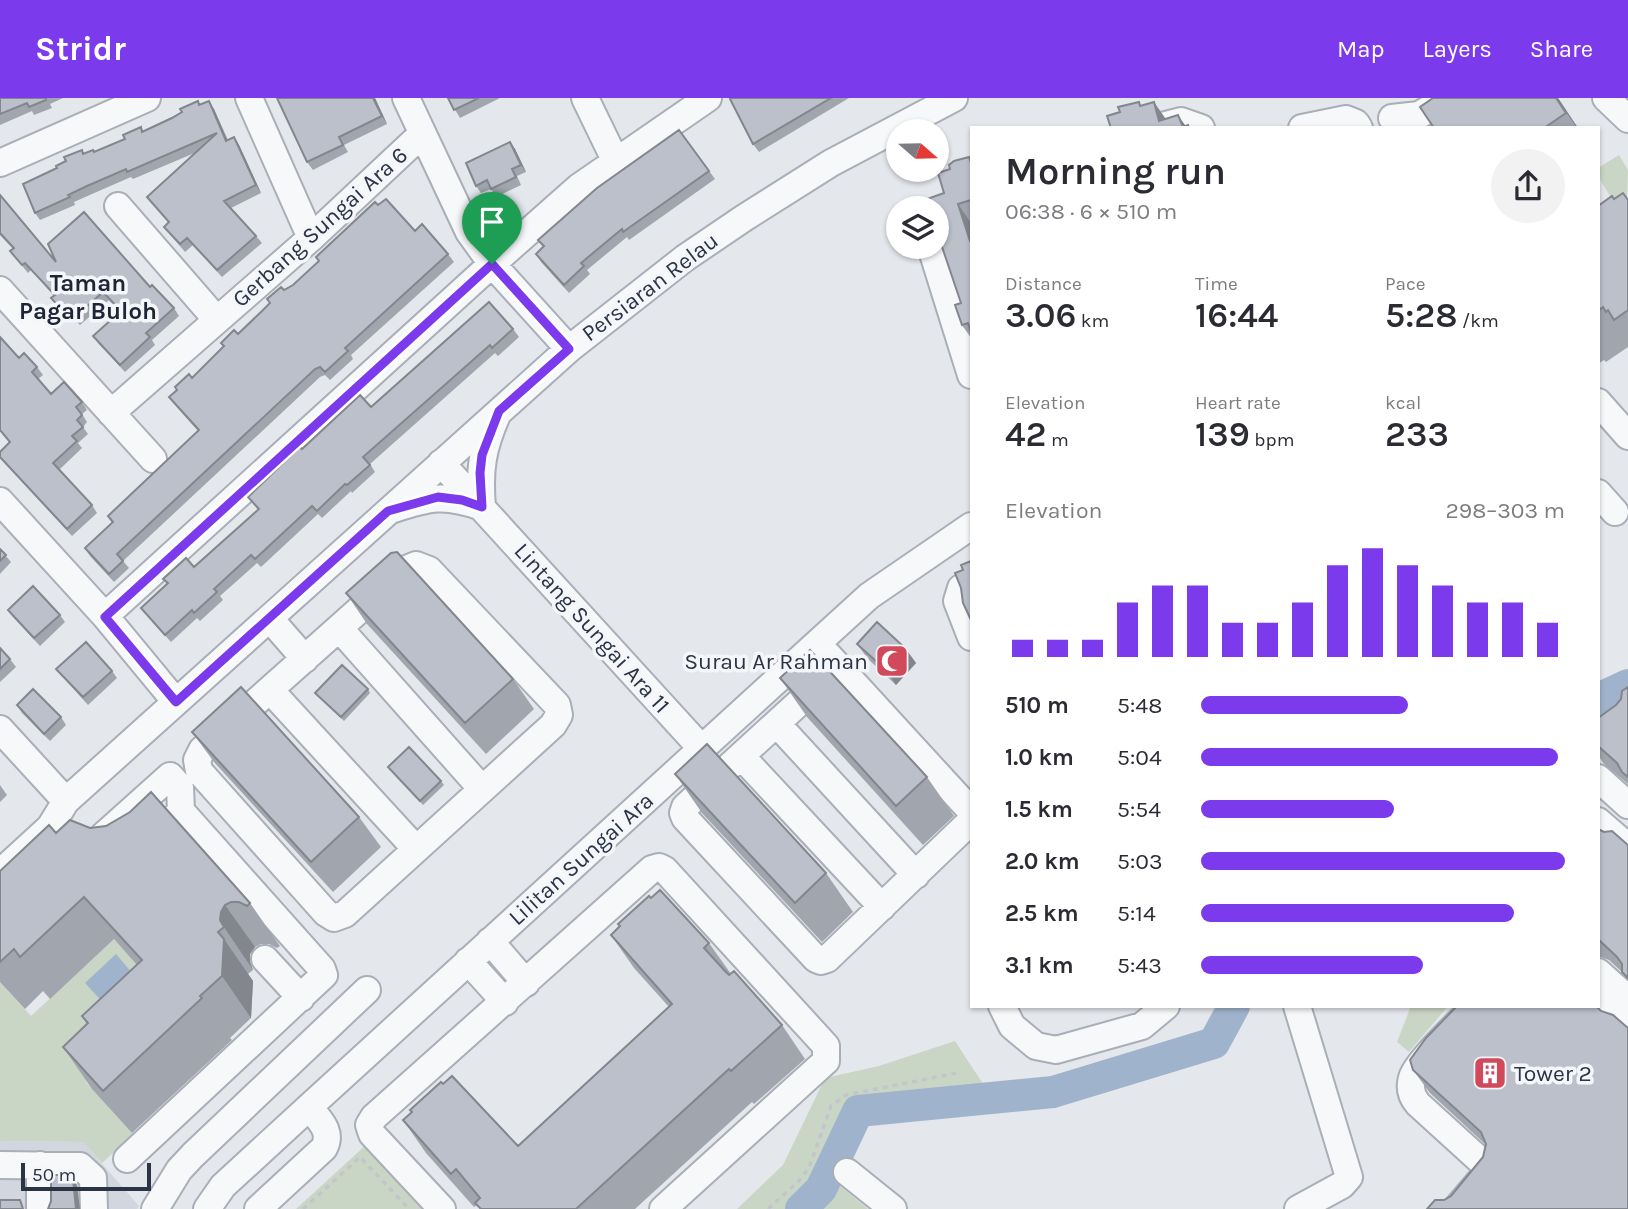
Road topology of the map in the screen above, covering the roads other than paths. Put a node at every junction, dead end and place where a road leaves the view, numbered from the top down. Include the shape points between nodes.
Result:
1 (147, 98) edge
2 (249, 98) edge
3 (406, 98) edge
4 (585, 98) edge
5 (708, 98) edge
6 (954, 98) edge
7 (1448, 98) edge
8 (1606, 98) edge
9 (1394, 118) edge
10 (1628, 120) edge
11 (1162, 126) edge
12 (1195, 126) edge
13 (1312, 126) edge
14 (1358, 126) edge
15 (1417, 126) edge
16 (422, 134) junction
17 (616, 162) junction
18 (0, 163) edge
19 (118, 206) dead end
20 (310, 238) junction
21 (935, 259) edge
22 (492, 264) junction
23 (0, 290) edge
24 (217, 320) junction
25 (569, 349) junction
26 (970, 372) edge
27 (1600, 404) edge
28 (499, 411) junction
29 (111, 413) junction
30 (1628, 436) edge
31 (153, 459) dead end
32 (441, 463) junction
33 (0, 501) edge
34 (482, 507) junction
35 (388, 511) junction
36 (970, 527) edge
37 (970, 583) edge
38 (105, 617) junction
39 (270, 619) junction
40 (339, 628) junction
41 (970, 634) edge
42 (817, 644) junction
43 (305, 659) junction
44 (838, 667) junction
45 (270, 690) junction
46 (176, 702) junction
47 (777, 724) junction
48 (0, 729) edge
49 (702, 749) junction
50 (741, 756) junction
51 (1600, 780) edge
52 (482, 789) junction
53 (66, 801) junction
54 (1628, 805) edge
55 (970, 810) edge
56 (181, 811) dead end
57 (970, 822) edge
58 (1600, 823) edge
59 (1628, 848) edge
60 (416, 849) junction
61 (0, 850) edge
62 (0, 873) edge
63 (916, 875) junction
64 (883, 907) junction
65 (490, 941) junction
66 (265, 959) dead end
67 (468, 961) junction
68 (1600, 974) edge
69 (526, 983) junction
70 (367, 990) dead end
71 (1600, 997) edge
72 (301, 998) junction
73 (1628, 999) edge
74 (505, 1002) junction
75 (1003, 1008) edge
76 (1164, 1008) edge
77 (1298, 1008) edge
78 (1473, 1008) edge
79 (1628, 1023) edge
80 (254, 1041) junction
81 (231, 1063) junction
82 (281, 1070) junction
83 (260, 1090) junction
84 (300, 1115) junction
85 (127, 1159) dead end
86 (0, 1165) edge
87 (40, 1165) junction
88 (847, 1172) dead end
89 (40, 1207) dead end
90 (94, 1209) edge
91 (155, 1209) edge
92 (207, 1209) edge
93 (258, 1209) edge
94 (442, 1209) edge
95 (663, 1209) edge
96 (892, 1209) edge
97 (1298, 1209) edge
98 (1456, 1209) edge

1 - 18 street
2 - 20 street
3 - 16 street
4 - 17 street
5 - 17 street
6 - 25 street, Persiaran Relau via 831,163 744,218
7 - 9 street via 1419,115
8 - 10 street
9 - 15 street
11 - 12 street via 1181,121
13 - 14 street via 1346,119
16 - 20 street, Gerbang Sungai Ara 6
16 - 22 street via 469,232
17 - 22 street via 579,187
19 - 24 street, Gerbang Sungai Ara 6
20 - 24 street, Gerbang Sungai Ara 6
21 - 26 street
22 - 25 street
22 - 38 street
23 - 29 street
24 - 29 street, Gerbang Sungai Ara 6
25 - 28 street, Persiaran Relau
27 - 30 street
28 - 32 street, Persiaran Relau
28 - 34 street via 482,455
29 - 31 street
32 - 34 street, Lintang Sungai Ara 11
32 - 35 street, Persiaran Relau
33 - 38 street
34 - 35 street via 438,497
34 - 49 street, Lintang Sungai Ara 11
35 - 39 street, Persiaran Relau
36 - 42 street, Lilitan Sungai Ara via 869,596
37 - 41 street via 958,592 957,601
38 - 46 street
39 - 43 street
39 - 46 street, Persiaran Relau
40 - 43 street
40 - 52 street
40 - 52 street via 404,570 416,565 429,570 556,705 559,715 553,725
42 - 44 street
42 - 49 street, Lilitan Sungai Ara
43 - 45 street
44 - 47 street
44 - 55 street
45 - 60 street
45 - 60 street via 202,750 197,760 199,771 326,913 334,918 345,914
46 - 53 street, Persiaran Relau
47 - 50 street
47 - 63 street
48 - 53 street
49 - 65 street, Lilitan Sungai Ara
50 - 64 street
50 - 64 street via 683,813 816,959 827,959
51 - 54 street
52 - 60 street
53 - 61 street, Persiaran Relau via 37,813
53 - 62 street, Persiaran Relau via 50,827
56 - 72 street via 322,970 321,979
57 - 63 street
58 - 59 street
63 - 64 street
65 - 67 street, Lilitan Sungai Ara
65 - 69 street
66 - 72 street
67 - 74 street
67 - 84 street, Lilitan Sungai Ara
68 - 73 street
69 - 74 street
69 - 95 street via 659,867 826,1046 826,1061
70 - 82 street
71 - 79 street
72 - 80 street
74 - 94 street via 369,1125 372,1134
75 - 76 street via 1012,1026 1035,1046 1056,1050 1142,1026
77 - 97 street via 1349,1177
78 - 98 street via 1415,1071 1410,1087 1418,1104 1486,1169
80 - 81 street
80 - 82 street
81 - 83 street
81 - 85 street
82 - 83 street
83 - 84 street
83 - 91 street via 179,1170
84 - 92 street, Lilitan Sungai Ara via 223,1186
84 - 93 street via 328,1133 328,1140
86 - 87 street
87 - 89 street
87 - 90 street via 83,1167 93,1178
88 - 96 street

